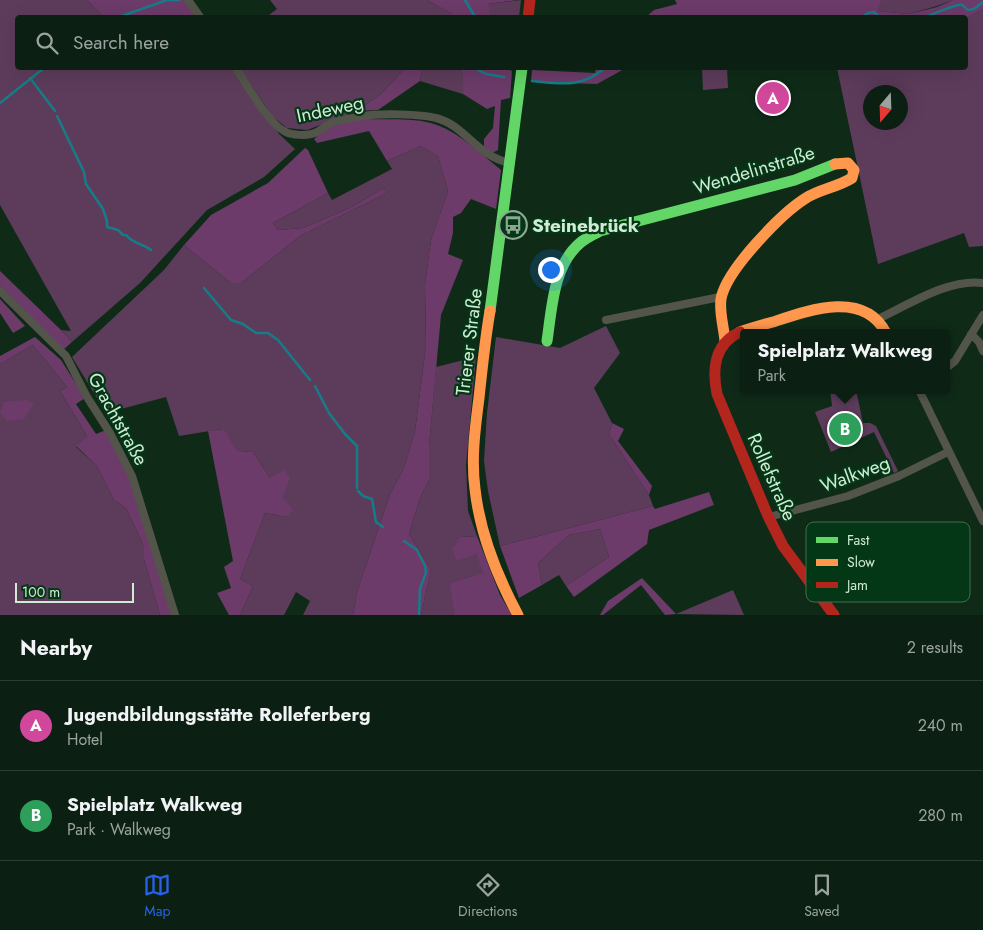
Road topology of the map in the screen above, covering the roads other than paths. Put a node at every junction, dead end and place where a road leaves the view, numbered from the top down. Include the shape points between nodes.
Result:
1 (188, 0) edge
2 (530, 0) edge
3 (198, 15) edge
4 (528, 15) edge
5 (237, 70) edge
6 (522, 70) edge
7 (510, 163) junction
8 (983, 283) edge
9 (0, 291) edge
10 (720, 297) junction
11 (983, 315) edge
12 (878, 319) junction
13 (606, 320) dead end
14 (750, 329) edge
15 (884, 329) edge
16 (740, 332) edge
17 (971, 334) junction
18 (547, 341) dead end
19 (725, 341) junction
20 (983, 351) edge
21 (950, 365) edge
22 (921, 394) edge
23 (948, 452) junction
24 (769, 517) junction
25 (983, 521) edge
26 (806, 576) edge
27 (825, 602) edge
28 (175, 615) edge
29 (518, 615) edge
30 (834, 615) edge

1 - 3 street
2 - 4 street
5 - 7 street, Indeweg via 272,121 284,131 316,133 333,123 366,115 423,116 454,127 486,155
6 - 7 street, Trierer Straße
7 - 29 street, Trierer Straße via 486,334 474,464 475,490 486,545
8 - 12 street via 942,288
9 - 28 street, Grachtstraße via 66,356 110,433 132,476
10 - 13 street
10 - 18 street, Wendelinstraße via 730,277 771,228 806,198 852,178 854,170 848,163 838,163 795,180 600,232 580,242 570,253 558,280
10 - 19 street
11 - 17 street
12 - 14 street via 853,307 840,307 810,310
12 - 15 street
16 - 19 street
17 - 20 street
17 - 21 street
19 - 24 street, Rollefstraße via 715,362 713,377 717,394
22 - 23 street
23 - 24 street, Walkweg via 848,496
23 - 25 street
24 - 26 street, Rollefstraße via 784,546
27 - 30 street, Rollefstraße

